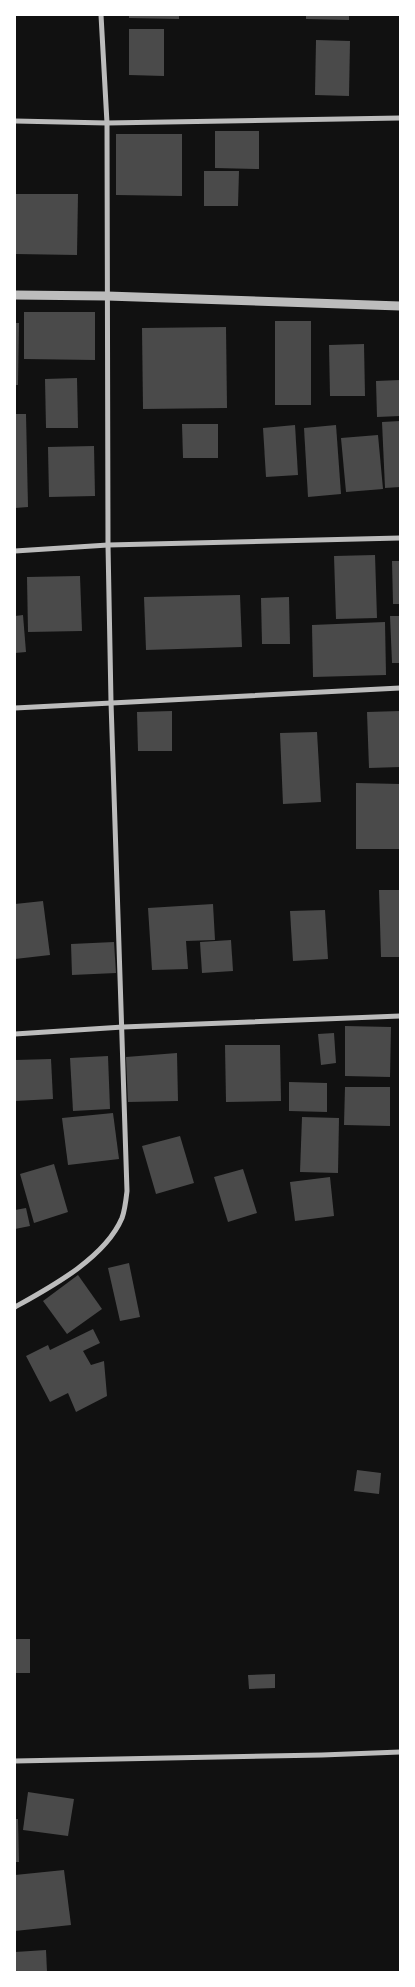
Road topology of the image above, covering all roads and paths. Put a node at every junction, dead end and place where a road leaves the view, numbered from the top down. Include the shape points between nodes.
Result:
1 (102, 15) edge
2 (400, 118) edge
3 (15, 121) edge
4 (107, 123) junction
5 (15, 295) edge
6 (107, 296) junction
7 (400, 306) edge
8 (400, 538) edge
9 (108, 545) junction
10 (15, 551) edge
11 (400, 688) edge
12 (111, 702) junction
13 (15, 708) edge
14 (400, 1016) edge
15 (123, 1027) junction
16 (15, 1034) edge
17 (15, 1307) edge
18 (400, 1752) edge
19 (15, 1761) edge

1 - 4 street
2 - 4 street
3 - 4 street
4 - 6 street
5 - 6 street
6 - 7 street
6 - 9 street
8 - 9 street
9 - 10 street
9 - 12 street
11 - 12 street
12 - 13 street
12 - 15 street
14 - 15 street
15 - 16 street
15 - 17 street via 127,1191 122,1217 107,1242 77,1268
18 - 19 street

